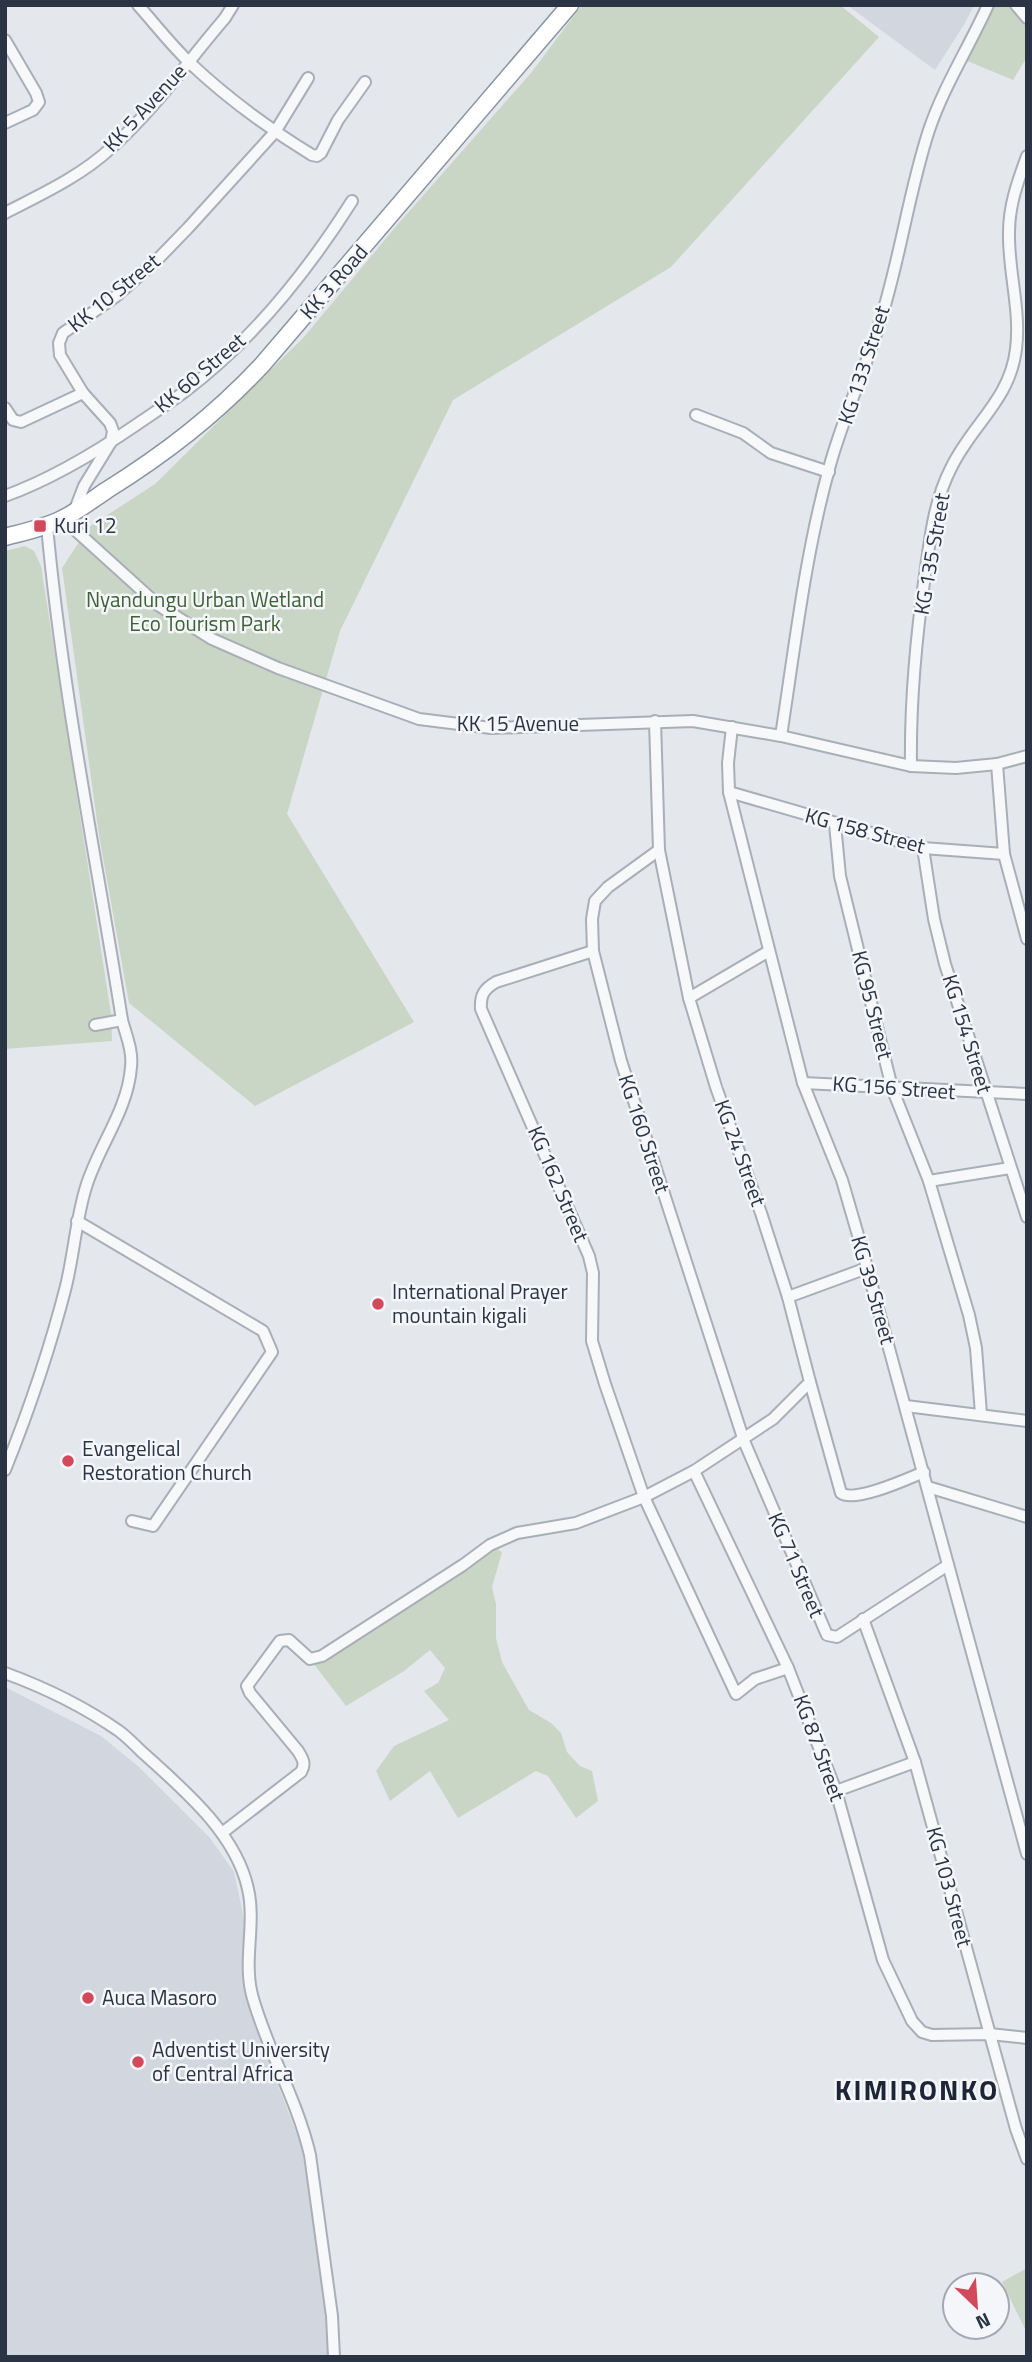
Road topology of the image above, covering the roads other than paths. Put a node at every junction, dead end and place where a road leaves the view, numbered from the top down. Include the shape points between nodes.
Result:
1 (138, 5) edge
2 (233, 5) edge
3 (988, 5) edge
4 (1016, 5) edge
5 (562, 8) edge
6 (1027, 18) edge
7 (5, 40) edge
8 (188, 61) junction
9 (308, 78) dead end
10 (365, 82) dead end
11 (5, 123) edge
12 (275, 132) junction
13 (1027, 156) edge
14 (352, 201) dead end
15 (5, 213) edge
16 (83, 393) junction
17 (5, 408) edge
18 (696, 415) dead end
19 (111, 442) junction
20 (829, 471) junction
21 (5, 496) edge
22 (68, 515) junction
23 (47, 526) junction
24 (5, 537) edge
25 (655, 721) junction
26 (732, 727) junction
27 (781, 736) junction
28 (1027, 756) edge
29 (997, 764) junction
30 (911, 766) junction
31 (729, 792) junction
32 (835, 824) junction
33 (923, 848) junction
34 (659, 850) junction
35 (1004, 854) junction
36 (1027, 939) edge
37 (593, 951) junction
38 (769, 951) junction
39 (689, 998) junction
40 (122, 1020) junction
41 (95, 1025) dead end
42 (803, 1083) junction
43 (892, 1088) junction
44 (985, 1093) junction
45 (1027, 1094) edge
46 (1010, 1168) junction
47 (929, 1181) junction
48 (1027, 1217) edge
49 (77, 1221) junction
50 (867, 1268) junction
51 (788, 1297) junction
52 (810, 1382) junction
53 (906, 1406) junction
54 (981, 1414) junction
55 (1027, 1421) edge
56 (744, 1441) junction
57 (5, 1470) edge
58 (694, 1471) junction
59 (924, 1472) junction
60 (928, 1487) junction
61 (644, 1497) junction
62 (1027, 1517) edge
63 (132, 1521) dead end
64 (948, 1564) junction
65 (863, 1619) junction
66 (788, 1668) junction
67 (5, 1673) edge
68 (915, 1762) junction
69 (836, 1791) junction
70 (222, 1833) junction
71 (1027, 1854) edge
72 (990, 2034) junction
73 (1027, 2038) edge
74 (1027, 2159) edge
75 (334, 2357) edge

1 - 8 street
2 - 8 street, KK 5 Avenue
3 - 20 street, KG 133 Street via 930,128 880,323
4 - 6 street
5 - 22 highway, KK 3 Road via 228,402 188,435
7 - 11 street via 39,102 33,110
8 - 12 street
8 - 15 street, KK 5 Avenue via 111,149 75,175
9 - 12 street, KK 10 Street
10 - 12 street via 317,156
12 - 16 street, KK 10 Street via 156,261 64,333 60,355
13 - 30 street, KG 135 Street via 1012,200 1009,234 1017,347 1010,380 950,469 936,508 919,615
14 - 19 street, KK 60 Street via 323,247 250,332 185,391
16 - 17 street via 20,422
16 - 19 street, KK 10 Street via 110,423
18 - 20 street via 743,433 771,453
19 - 21 street, KK 60 Street
19 - 22 street
20 - 27 street, KG 133 Street via 802,598
22 - 23 highway, KK 3 Road
22 - 25 street, KK 15 Avenue via 158,605 184,623 278,668 384,707 419,719 491,728
23 - 24 highway, KK 3 Road
23 - 40 street
25 - 26 street, KK 15 Avenue
25 - 34 street, KG 24 Street
26 - 27 street, KK 15 Avenue
26 - 31 street, KG 39 Street
27 - 30 street, KK 15 Avenue
28 - 29 street, KK 15 Avenue
29 - 30 street, KK 15 Avenue
29 - 35 street
31 - 32 street, KG 158 Street
31 - 38 street, KG 39 Street
32 - 33 street, KG 158 Street
32 - 43 street, KG 95 Street via 840,876
33 - 35 street, KG 158 Street
33 - 44 street, KG 154 Street via 945,964
34 - 37 street, KG 160 Street via 595,901
34 - 39 street, KG 24 Street
35 - 36 street
37 - 56 street, KG 160 Street via 625,1074
37 - 61 street, KG 162 Street via 496,982 480,998 481,1009 589,1256 592,1340
38 - 39 street
38 - 42 street, KG 39 Street
39 - 51 street, KG 24 Street
40 - 41 street
40 - 49 street via 131,1056 128,1087 89,1175
42 - 43 street, KG 156 Street
42 - 50 street, KG 39 Street via 842,1180
43 - 44 street, KG 156 Street
43 - 47 street, KG 95 Street
44 - 45 street, KG 156 Street
44 - 46 street, KG 154 Street
46 - 47 street
46 - 48 street, KG 154 Street
47 - 54 street, KG 95 Street via 970,1315
49 - 57 street via 66,1284 42,1371
49 - 63 street via 263,1331 272,1352 153,1526
50 - 51 street
50 - 53 street, KG 39 Street
51 - 52 street, KG 24 Street
52 - 56 street
52 - 59 street, KG 24 Street via 841,1493 852,1497
53 - 54 street
53 - 59 street, KG 39 Street
54 - 55 street
56 - 58 street
56 - 65 street, KG 71 Street via 827,1634 837,1637
58 - 61 street
58 - 66 street, KG 87 Street
59 - 60 street, KG 39 Street
60 - 62 street
60 - 64 street, KG 39 Street
61 - 66 street via 736,1694 755,1679
61 - 70 street via 576,1523 517,1533 490,1545 322,1656 310,1659 289,1640 280,1641 247,1686 299,1751 304,1767
64 - 65 street, KG 71 Street
64 - 71 street, KG 39 Street
65 - 68 street, KG 103 Street
66 - 69 street, KG 87 Street
67 - 70 street via 41,1686 122,1733
68 - 69 street
68 - 72 street, KG 103 Street
69 - 72 street, KG 87 Street via 883,1960 902,2004 922,2032
70 - 75 street via 248,1886 251,1991 310,2155
72 - 73 street
72 - 74 street, KG 103 Street

